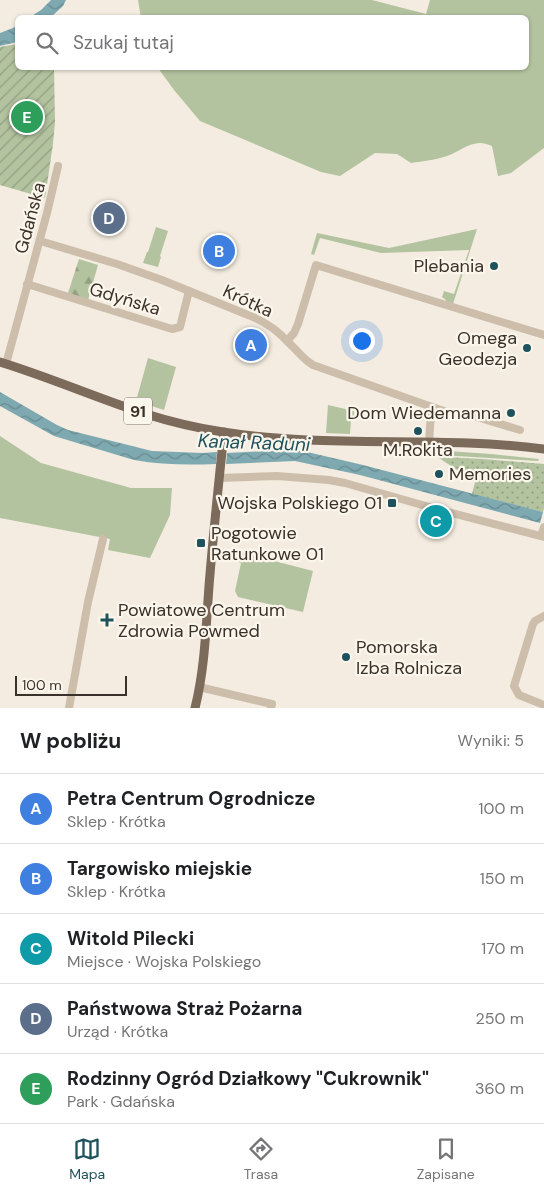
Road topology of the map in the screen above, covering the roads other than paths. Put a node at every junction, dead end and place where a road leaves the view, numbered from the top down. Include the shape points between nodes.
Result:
1 (58, 166) dead end
2 (40, 241) junction
3 (27, 284) junction
4 (189, 292) junction
5 (544, 335) edge
6 (287, 341) junction
7 (3, 363) edge
8 (432, 407) junction
9 (520, 430) dead end
10 (224, 432) junction
11 (430, 442) junction
12 (544, 449) edge
13 (219, 478) junction
14 (544, 527) edge
15 (543, 537) edge
16 (103, 539) dead end
17 (544, 616) edge
18 (199, 687) junction
19 (544, 705) edge
20 (69, 708) edge
21 (195, 708) edge
22 (271, 708) edge

1 - 2 street, Gdańska
2 - 3 street, Gdańska
2 - 4 street, Krótka via 117,264
3 - 4 street, Gdyńska via 172,329 180,327
3 - 7 street, Gdańska
4 - 6 street, Krótka via 265,323
5 - 6 street via 316,265 298,324
6 - 8 street, Krótka via 312,365
7 - 10 main road, 91 via 146,414
8 - 9 street, Krótka
8 - 11 street
10 - 11 main road, 91 via 308,441
10 - 13 main road
11 - 12 main road, 91
13 - 15 street via 278,476 329,480
13 - 18 main road
14 - 15 street
16 - 20 street
17 - 19 street via 533,624 514,684 519,695
18 - 21 main road
18 - 22 street via 272,704

